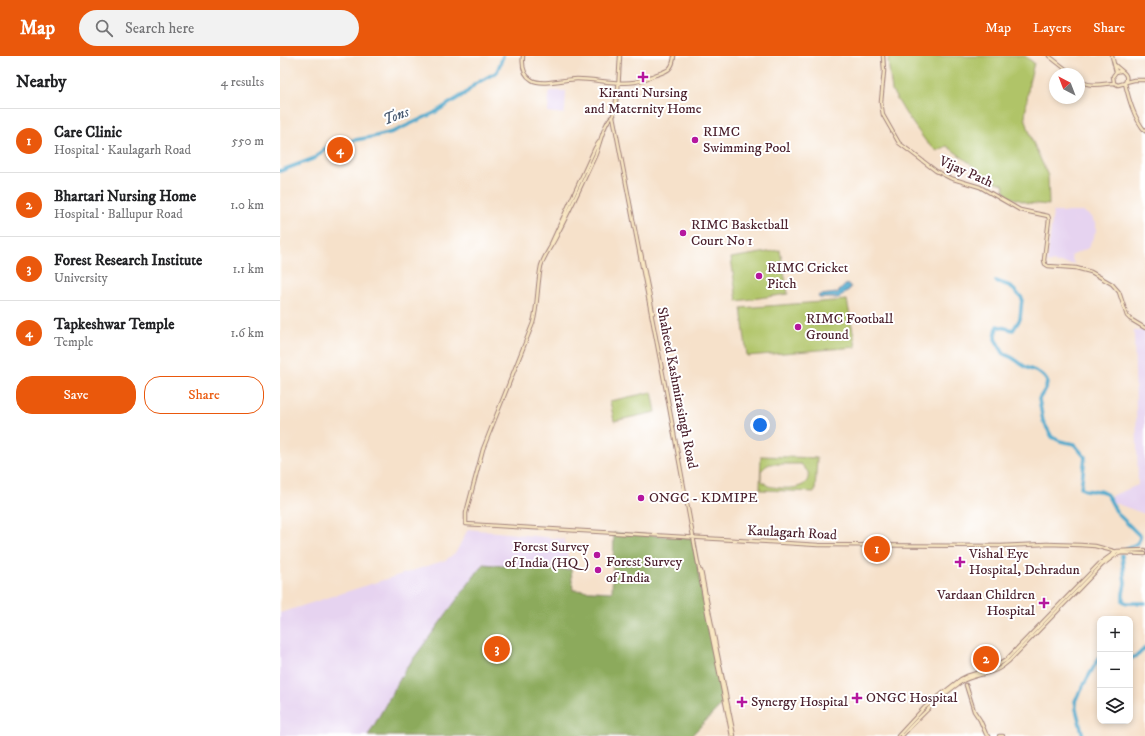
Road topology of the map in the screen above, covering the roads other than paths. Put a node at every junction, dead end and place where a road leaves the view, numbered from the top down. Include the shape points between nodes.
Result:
1 (523, 56) edge
2 (620, 56) edge
3 (674, 56) edge
4 (884, 56) edge
5 (1049, 56) edge
6 (1112, 56) edge
7 (1115, 64) junction
8 (1064, 68) edge
9 (1120, 71) junction
10 (1116, 72) junction
11 (1127, 77) junction
12 (1134, 80) junction
13 (1145, 80) edge
14 (1114, 81) junction
15 (620, 82) junction
16 (1126, 82) junction
17 (1085, 84) edge
18 (1121, 85) junction
19 (1127, 91) junction
20 (613, 115) junction
21 (1145, 131) edge
22 (1145, 328) edge
23 (694, 537) junction
24 (1145, 550) edge
25 (1117, 551) junction
26 (1121, 553) junction
27 (1145, 554) edge
28 (966, 686) dead end
29 (733, 736) edge
30 (898, 736) edge
31 (902, 736) edge
32 (989, 736) edge
33 (999, 736) edge
34 (1003, 736) edge

1 - 15 street via 525,73 535,82 577,79
2 - 15 street
3 - 15 street via 672,67 666,71 637,82
4 - 22 street, Vijay Path via 881,102 883,115 899,143 936,171 950,178 980,187 1020,210 1048,216 1045,264 1091,272 1112,284 1119,292 1127,316
5 - 8 street
6 - 7 street
7 - 9 street
7 - 10 street
9 - 10 street
9 - 11 street
10 - 14 street via 1113,76
11 - 12 street
11 - 16 street
12 - 13 street
12 - 16 street
14 - 17 street via 1094,86
14 - 18 street
15 - 20 street
16 - 18 street
16 - 19 street
18 - 19 street
19 - 21 street via 1137,120
20 - 23 street, Shaheed Kashmirasingh Road
20 - 23 street, Kaulagarh Road via 557,235 545,254 530,333 483,449 466,513 466,524
23 - 25 street, Kaulagarh Road via 818,545 1080,545
23 - 29 street, Shaheed Kashmirasingh Road via 706,612
24 - 25 street
25 - 26 street
25 - 30 street via 1099,564 1006,660 993,668 961,679 924,708
26 - 27 street
26 - 31 street via 1102,565 1009,661 998,669 962,682 939,699
28 - 32 street via 974,710
33 - 34 street

